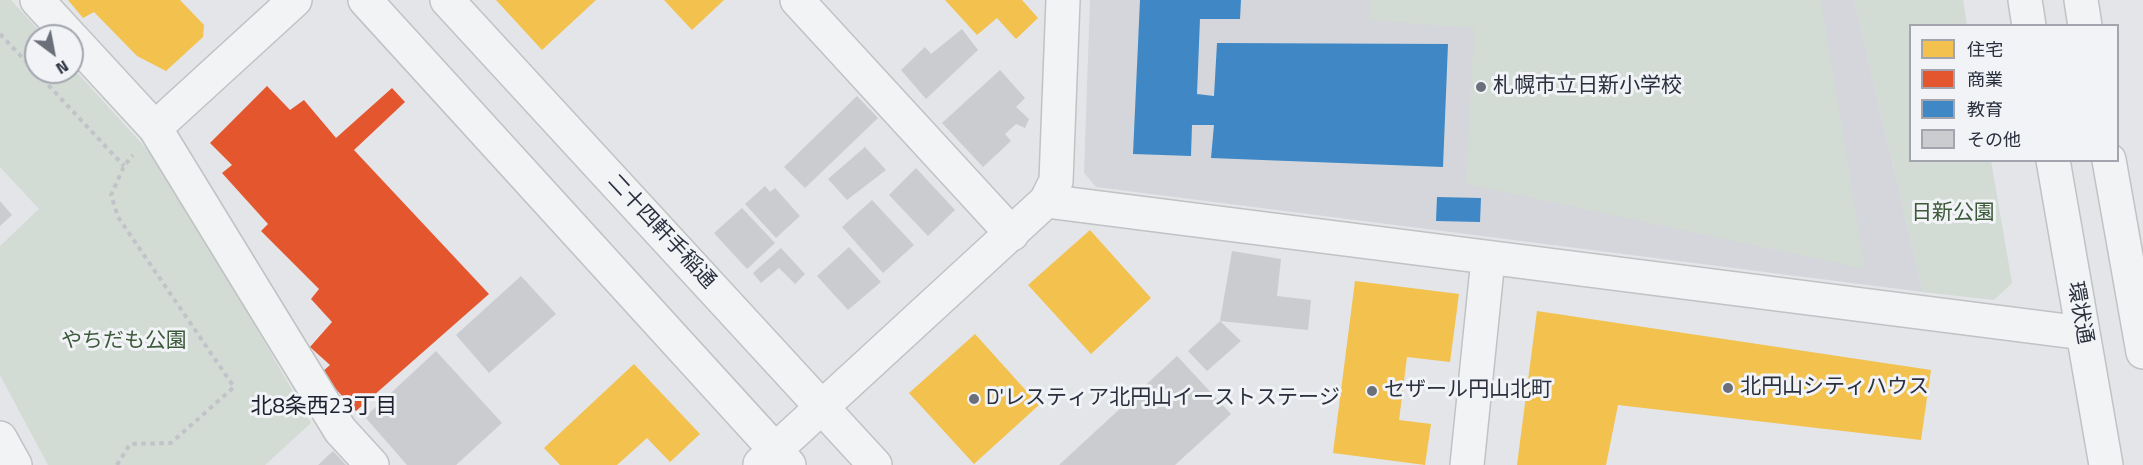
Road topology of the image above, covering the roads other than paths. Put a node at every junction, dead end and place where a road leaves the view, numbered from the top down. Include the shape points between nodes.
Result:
1 (37, 0) edge
2 (295, 0) edge
3 (364, 0) edge
4 (447, 0) edge
5 (797, 0) edge
6 (1063, 0) edge
7 (2025, 0) edge
8 (2081, 0) edge
9 (59, 24) edge
10 (2029, 24) edge
11 (2085, 24) edge
12 (84, 51) edge
13 (155, 128) junction
14 (2053, 162) edge
15 (2109, 162) edge
16 (1046, 201) junction
17 (1012, 234) junction
18 (1488, 259) junction
19 (2083, 333) junction
20 (2143, 352) edge
21 (822, 407) junction
22 (0, 438) edge
23 (774, 460) edge
24 (15, 465) edge
25 (372, 465) edge
26 (875, 465) edge
27 (1467, 465) edge
28 (2106, 465) edge

1 - 9 street
2 - 13 street
3 - 23 street
4 - 21 street, 二十四軒手稲通
5 - 17 street
6 - 16 street via 1056,181
7 - 10 street
8 - 11 street
12 - 13 street
13 - 25 street via 340,430
14 - 19 street, 環状通
15 - 20 street
16 - 17 street
16 - 18 street
17 - 21 street
18 - 19 street
18 - 27 street
19 - 28 street, 環状通
21 - 23 street
21 - 26 street, 二十四軒手稲通
22 - 24 street

